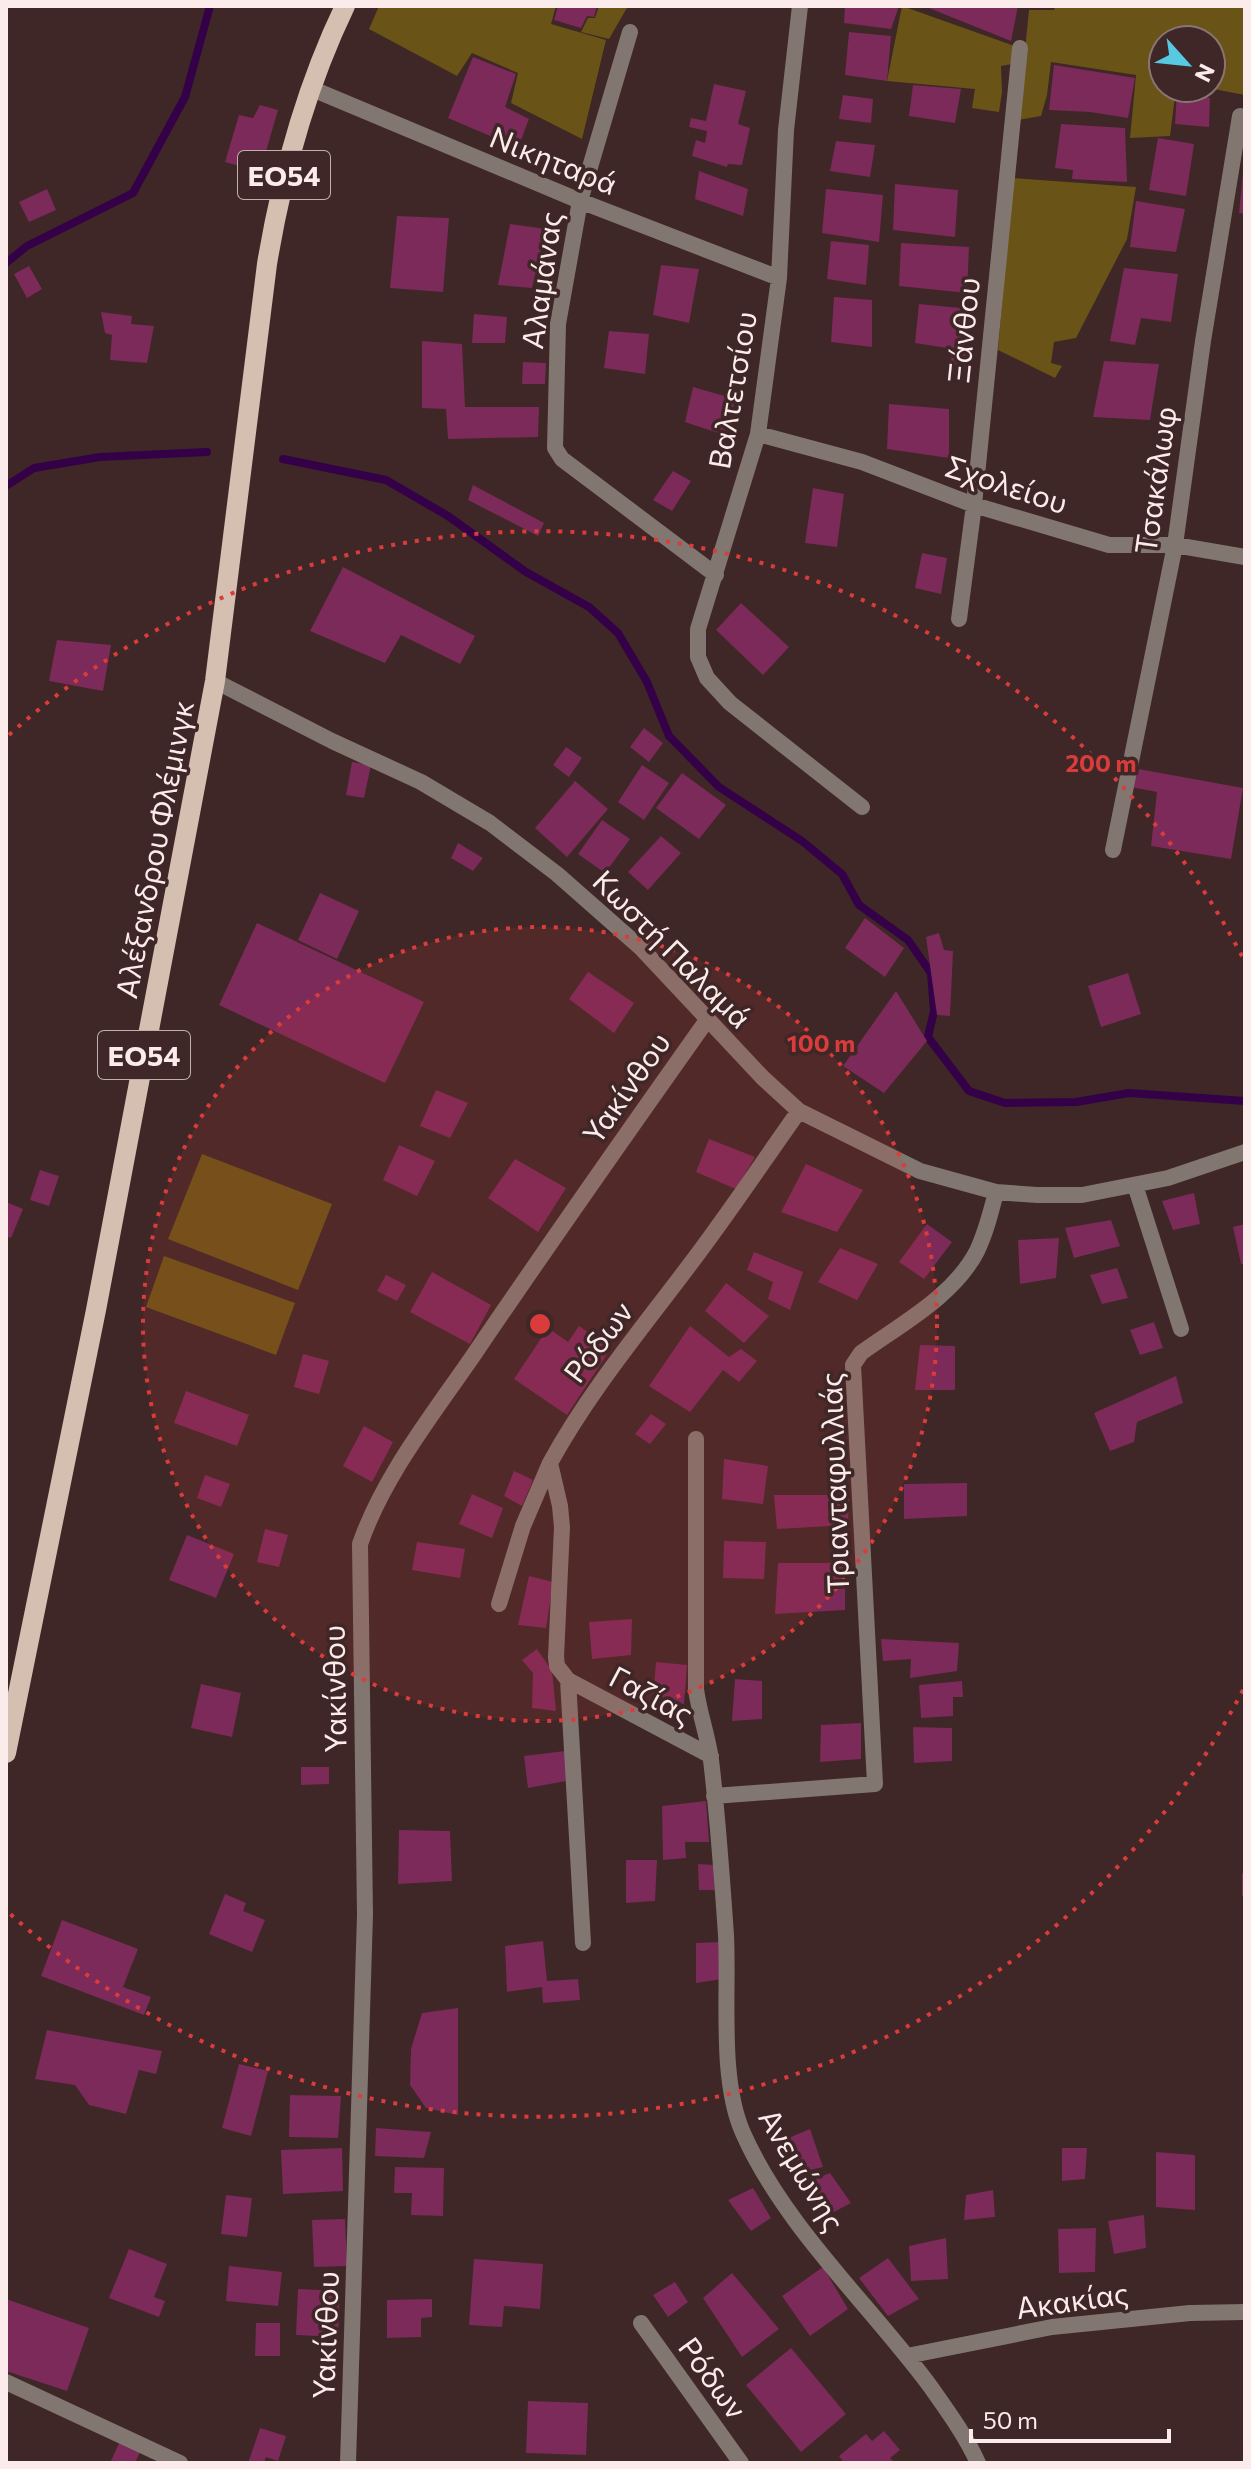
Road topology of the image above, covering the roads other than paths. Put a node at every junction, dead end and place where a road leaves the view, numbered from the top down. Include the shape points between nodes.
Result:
1 (345, 6) edge
2 (800, 6) edge
3 (630, 32) dead end
4 (1020, 48) dead end
5 (310, 88) junction
6 (1240, 116) dead end
7 (580, 201) junction
8 (779, 278) junction
9 (758, 434) junction
10 (974, 505) junction
11 (1175, 545) junction
12 (1245, 557) edge
13 (716, 575) junction
14 (959, 619) dead end
15 (215, 681) junction
16 (862, 807) dead end
17 (1113, 850) dead end
18 (707, 1020) junction
19 (799, 1111) junction
20 (1245, 1152) edge
21 (1135, 1185) junction
22 (996, 1192) junction
23 (1181, 1329) dead end
24 (696, 1439) dead end
25 (550, 1463) junction
26 (499, 1604) dead end
27 (568, 1680) junction
28 (6, 1753) edge
29 (711, 1756) junction
30 (714, 1796) junction
31 (583, 1943) dead end
32 (1245, 2312) edge
33 (641, 2323) dead end
34 (907, 2356) junction
35 (6, 2382) edge
36 (180, 2463) edge
37 (348, 2463) edge
38 (741, 2463) edge
39 (978, 2463) edge

1 - 5 main road, Αλέξανδρου Φλέμινγκ / ΕΟ54
2 - 8 street, Βαλτετσίου via 786,130
3 - 7 street, Αλαμάνας
4 - 10 street, Ξάνθου
5 - 7 street, Νικηταρά
5 - 15 main road, Αλέξανδρου Φλέμινγκ / ΕΟ54 via 284,175 267,264
6 - 11 street, Τσακάλωφ
7 - 8 street, Νικηταρά
7 - 13 street, Αλαμάνας via 558,324 555,448 562,459
8 - 9 street, Βαλτετσίου
9 - 10 street, Σχολείου via 862,462
9 - 13 street, Βαλτετσίου
10 - 11 street, Σχολείου via 1109,545
10 - 14 street, Ξάνθου
11 - 12 street, Σχολείου
11 - 17 street, Τσακάλωφ
13 - 16 street, Βαλτετσίου via 698,629 698,657 707,678 730,703
15 - 18 street, Κωστή Παλαμά via 421,782 490,823 641,948
15 - 28 main road, Αλέξανδρου Φλέμινγκ / ΕΟ54
18 - 19 street, Κωστή Παλαμά
18 - 37 street, Υακίνθου via 416,1439 370,1513 360,1544 365,1915
19 - 22 street, Κωστή Παλαμά via 920,1171
19 - 25 street, Ρόδων via 604,1376
20 - 21 street, Κωστή Παλαμά
21 - 22 street, Κωστή Παλαμά via 1082,1195
21 - 23 street
22 - 30 street, Τριανταφυλλιάς via 976,1252 961,1274 861,1353 853,1365 875,1784
24 - 29 street, Ανεμώνης via 696,1689
25 - 26 street, Ρόδων
25 - 27 street via 562,1527 556,1662
27 - 29 street, Γαζίας
27 - 31 street
29 - 30 street, Ανεμώνης
30 - 34 street, Ανεμώνης via 726,1935 730,2078 743,2133 808,2236
32 - 34 street, Ακακίας via 1052,2327
33 - 38 street, Ρόδων
34 - 39 street, Ανεμώνης via 947,2409
35 - 36 street

